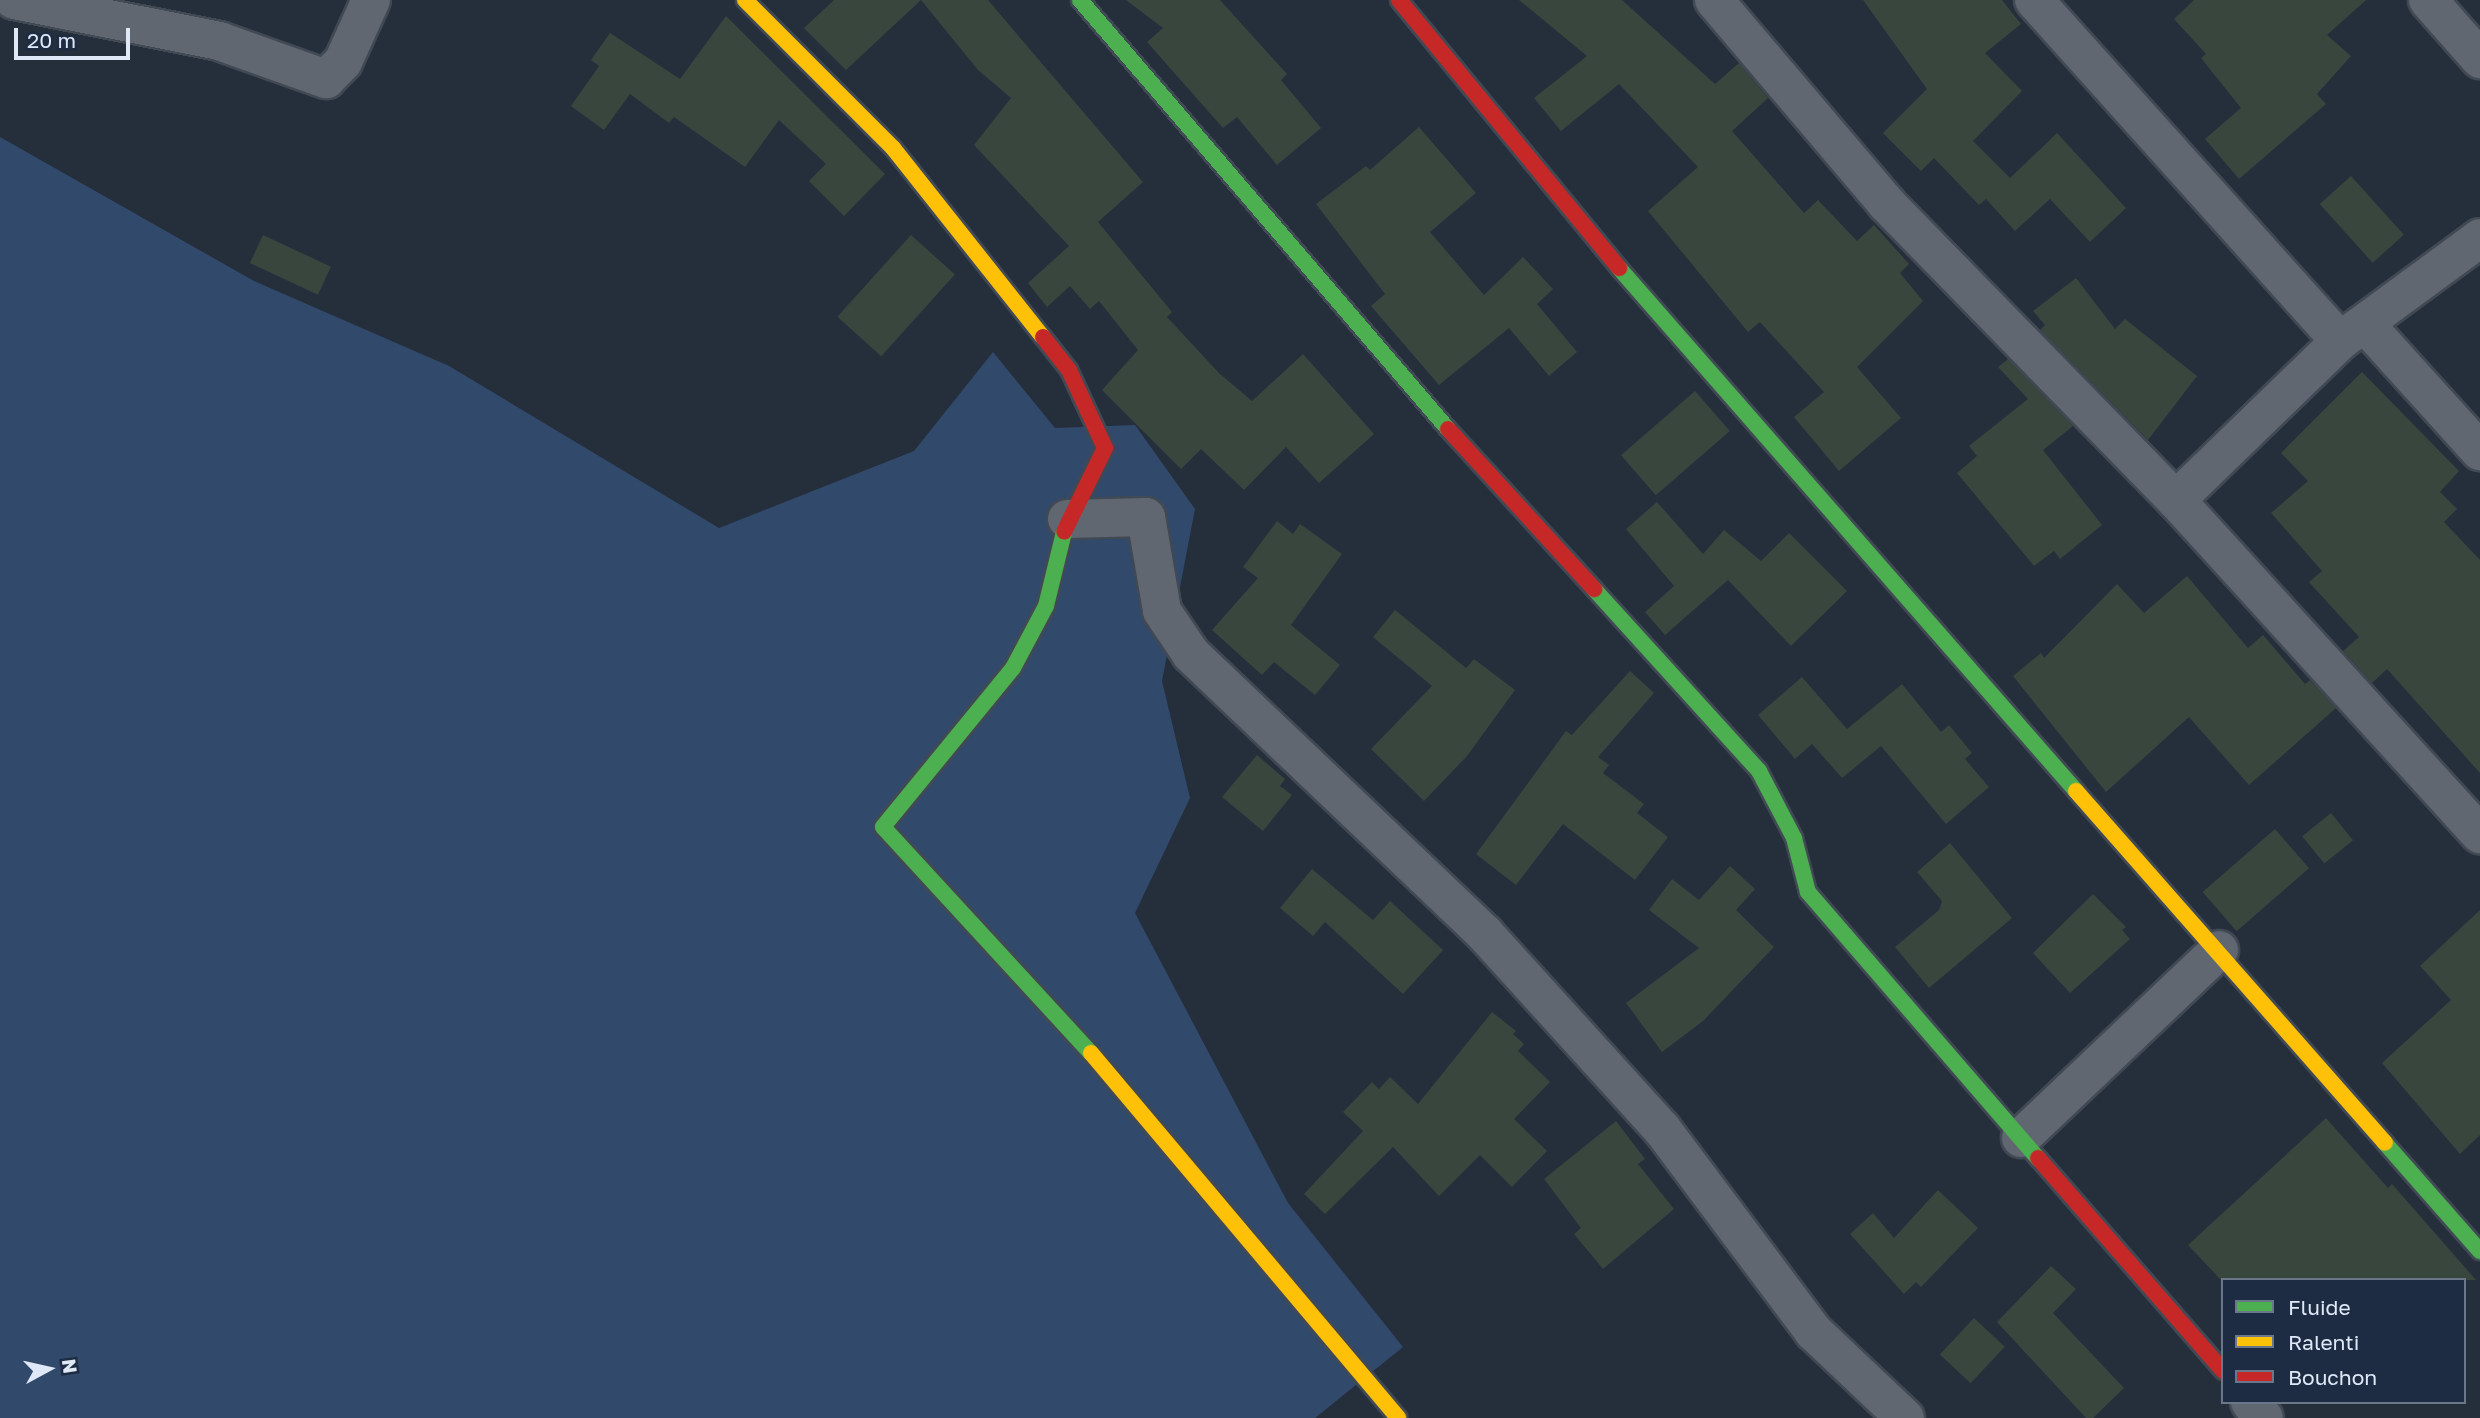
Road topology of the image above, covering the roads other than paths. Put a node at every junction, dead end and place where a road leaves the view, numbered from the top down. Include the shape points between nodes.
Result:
1 (14, 0) edge
2 (371, 0) edge
3 (1080, 0) edge
4 (1399, 0) edge
5 (1714, 0) edge
6 (2034, 0) edge
7 (2428, 0) edge
8 (753, 2) edge
9 (2480, 59) edge
10 (2480, 238) edge
11 (2353, 334) junction
12 (2480, 451) edge
13 (2176, 500) junction
14 (1067, 519) junction
15 (2480, 834) edge
16 (2219, 950) junction
17 (2021, 1138) junction
18 (2480, 1251) edge
19 (2221, 1369) edge
20 (2252, 1404) edge
21 (1398, 1418) edge
22 (1905, 1418) edge
23 (2264, 1418) edge

1 - 2 street via 219,41 326,79 343,62
3 - 17 street via 1429,407 1759,771 1794,838 1808,892
4 - 16 street via 1662,320
5 - 13 street via 1886,204
6 - 11 street
7 - 9 street
8 - 14 street via 893,148 1069,370 1105,448
10 - 11 street
11 - 12 street
11 - 13 street
13 - 15 street
14 - 21 street via 1046,606 1013,668 883,827 1032,983
14 - 22 street via 1146,517 1161,611 1191,654 1485,934 1662,1129 1814,1332
16 - 17 street
16 - 18 street
17 - 19 street
20 - 23 street

